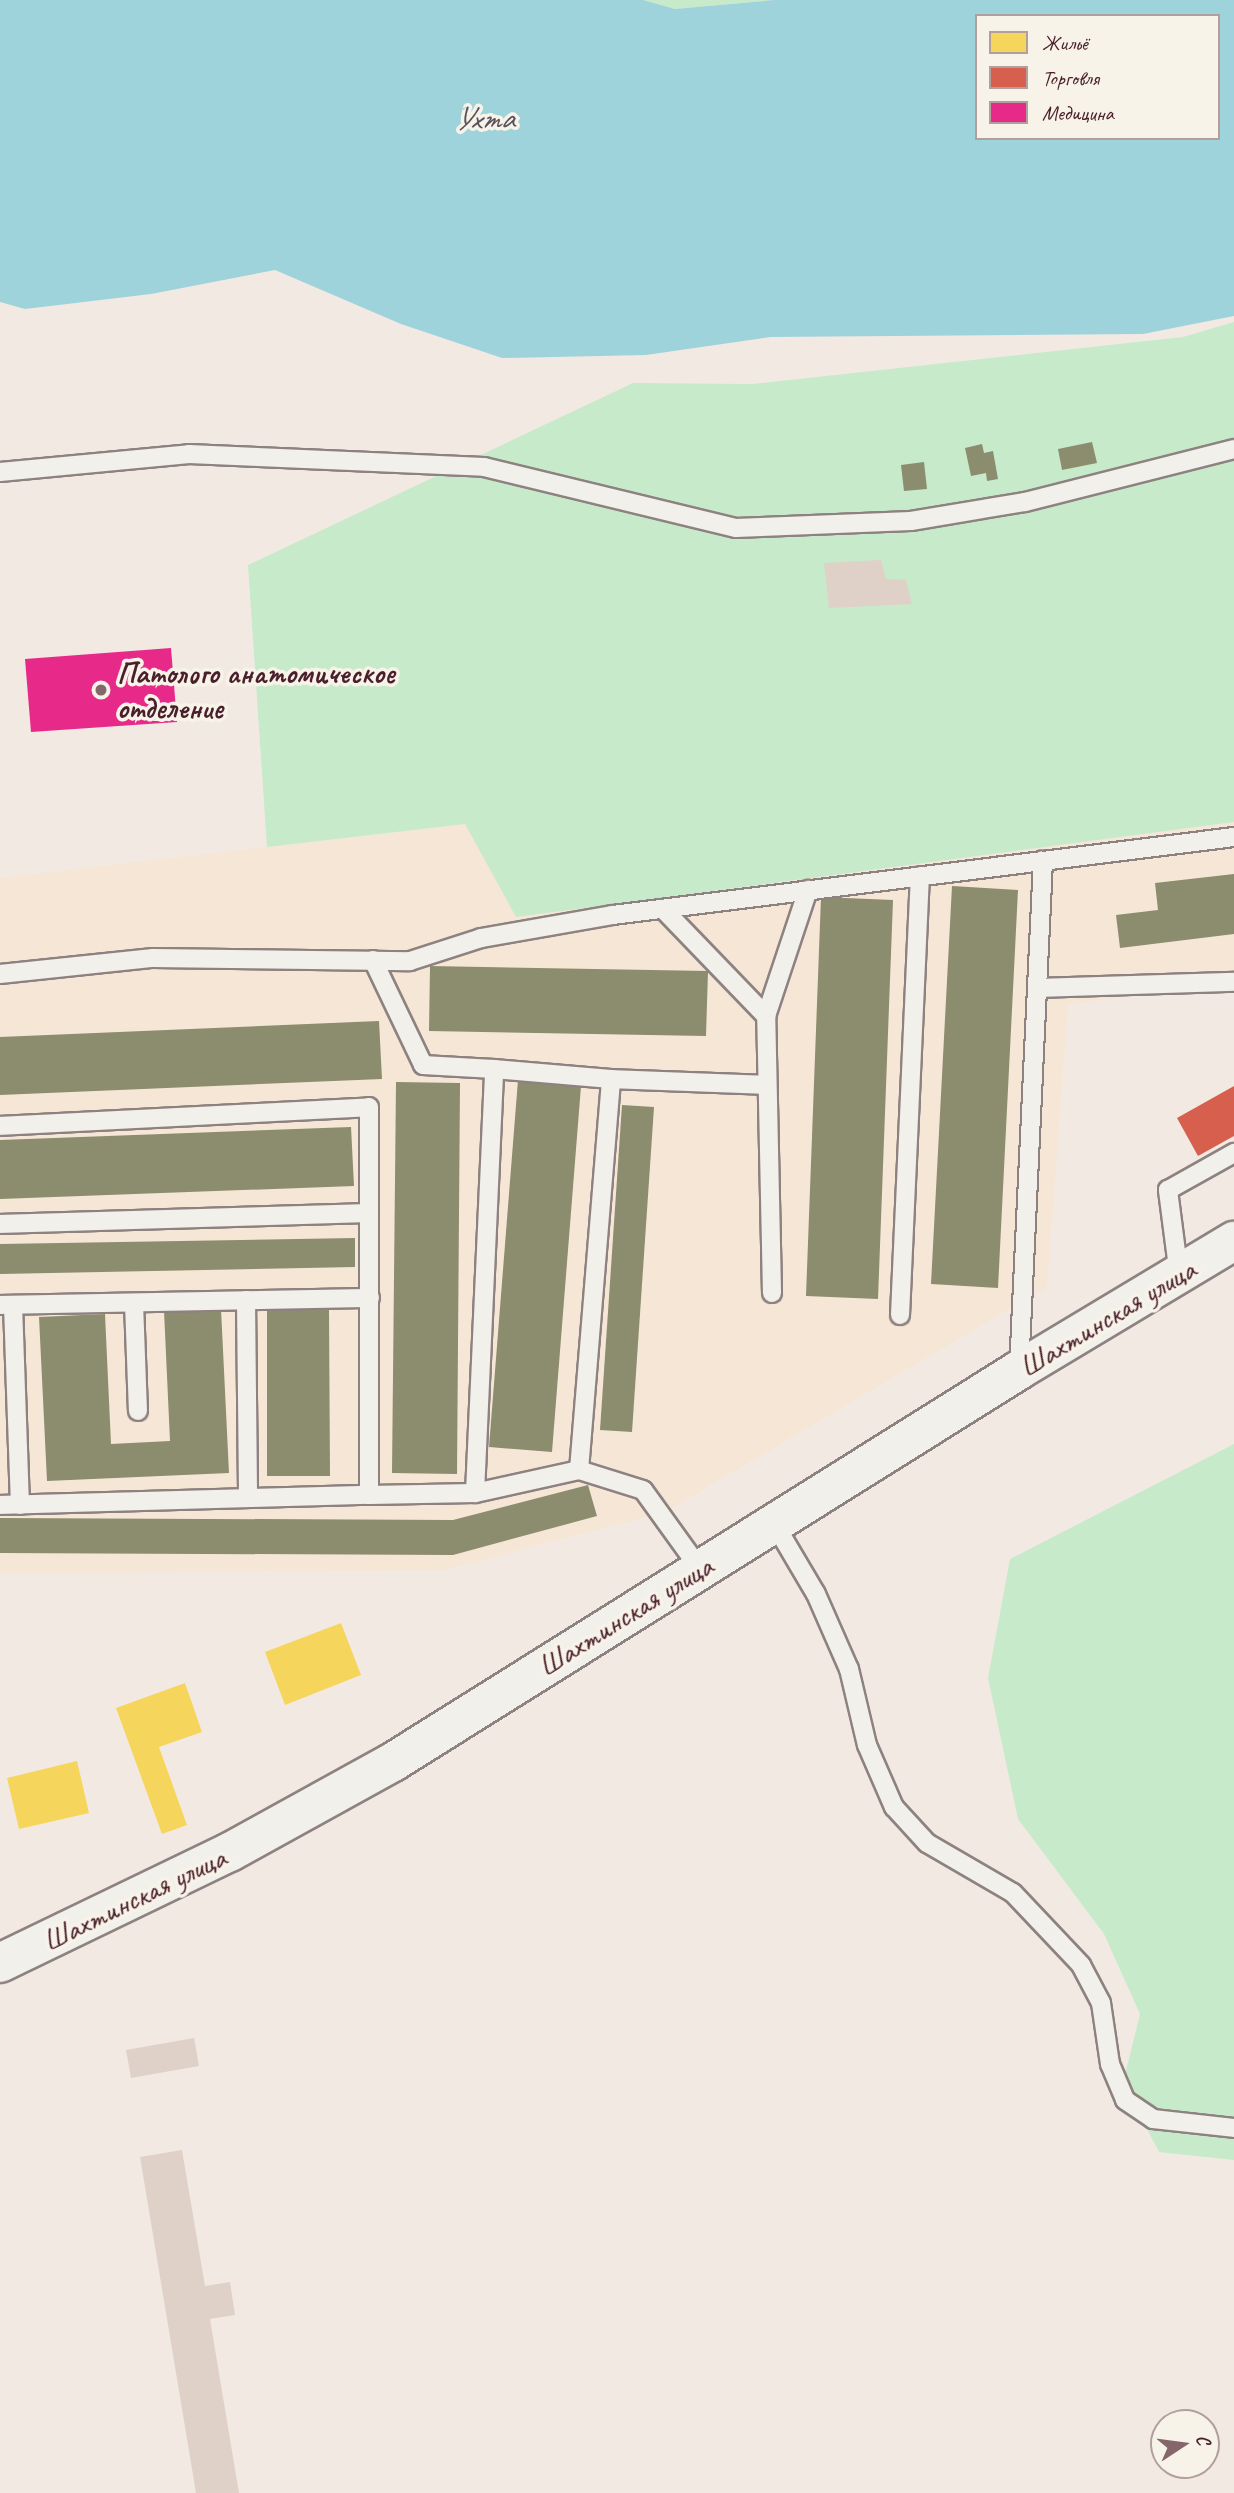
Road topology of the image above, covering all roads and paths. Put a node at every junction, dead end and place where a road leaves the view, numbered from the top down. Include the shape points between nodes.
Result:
1 (1234, 449) edge
2 (0, 472) edge
3 (1234, 837) edge
4 (1043, 861) junction
5 (919, 876) junction
6 (808, 890) junction
7 (663, 909) junction
8 (373, 960) junction
9 (0, 974) edge
10 (1234, 982) edge
11 (1038, 988) junction
12 (766, 1016) junction
13 (494, 1069) junction
14 (611, 1079) junction
15 (767, 1085) junction
16 (0, 1126) edge
17 (1234, 1153) edge
18 (369, 1213) junction
19 (0, 1224) edge
20 (1234, 1241) edge
21 (1180, 1276) junction
22 (772, 1293) dead end
23 (370, 1298) junction
24 (246, 1300) junction
25 (134, 1303) junction
26 (7, 1305) edge
27 (900, 1315) dead end
28 (1019, 1370) junction
29 (138, 1411) dead end
30 (579, 1470) junction
31 (475, 1493) junction
32 (369, 1495) junction
33 (247, 1498) junction
34 (0, 1505) edge
35 (20, 1505) junction
36 (774, 1523) junction
37 (700, 1569) junction
38 (0, 1964) edge
39 (1234, 2128) edge

1 - 2 lane via 1025,502 911,521 736,528 484,467 189,454
3 - 4 lane
4 - 5 lane
4 - 11 lane
5 - 6 lane
5 - 27 lane
6 - 7 lane
6 - 12 lane
7 - 8 lane via 481,938 410,961
7 - 12 lane
8 - 9 lane via 153,958
8 - 13 lane via 423,1065
10 - 11 lane
11 - 28 lane
12 - 15 lane
13 - 14 lane
13 - 31 lane
14 - 15 lane
14 - 30 lane
15 - 22 lane
16 - 18 lane via 369,1107
17 - 21 lane via 1168,1190
18 - 19 lane
18 - 23 lane
20 - 21 street, Шахтинская улица
21 - 28 street, Шахтинская улица
23 - 24 lane
23 - 32 lane
24 - 25 lane
24 - 33 lane
25 - 26 lane
25 - 29 lane
26 - 35 lane
28 - 36 street, Шахтинская улица
30 - 31 lane
30 - 37 lane via 643,1490
31 - 32 lane
32 - 33 lane
33 - 35 lane
34 - 35 lane
36 - 37 street, Шахтинская улица
36 - 39 lane via 816,1594 849,1669 867,1745 894,1807 927,1843 1013,1893 1080,1965 1101,2003 1111,2064 1125,2100 1153,2119
37 - 38 street, Шахтинская улица via 393,1762 230,1852

